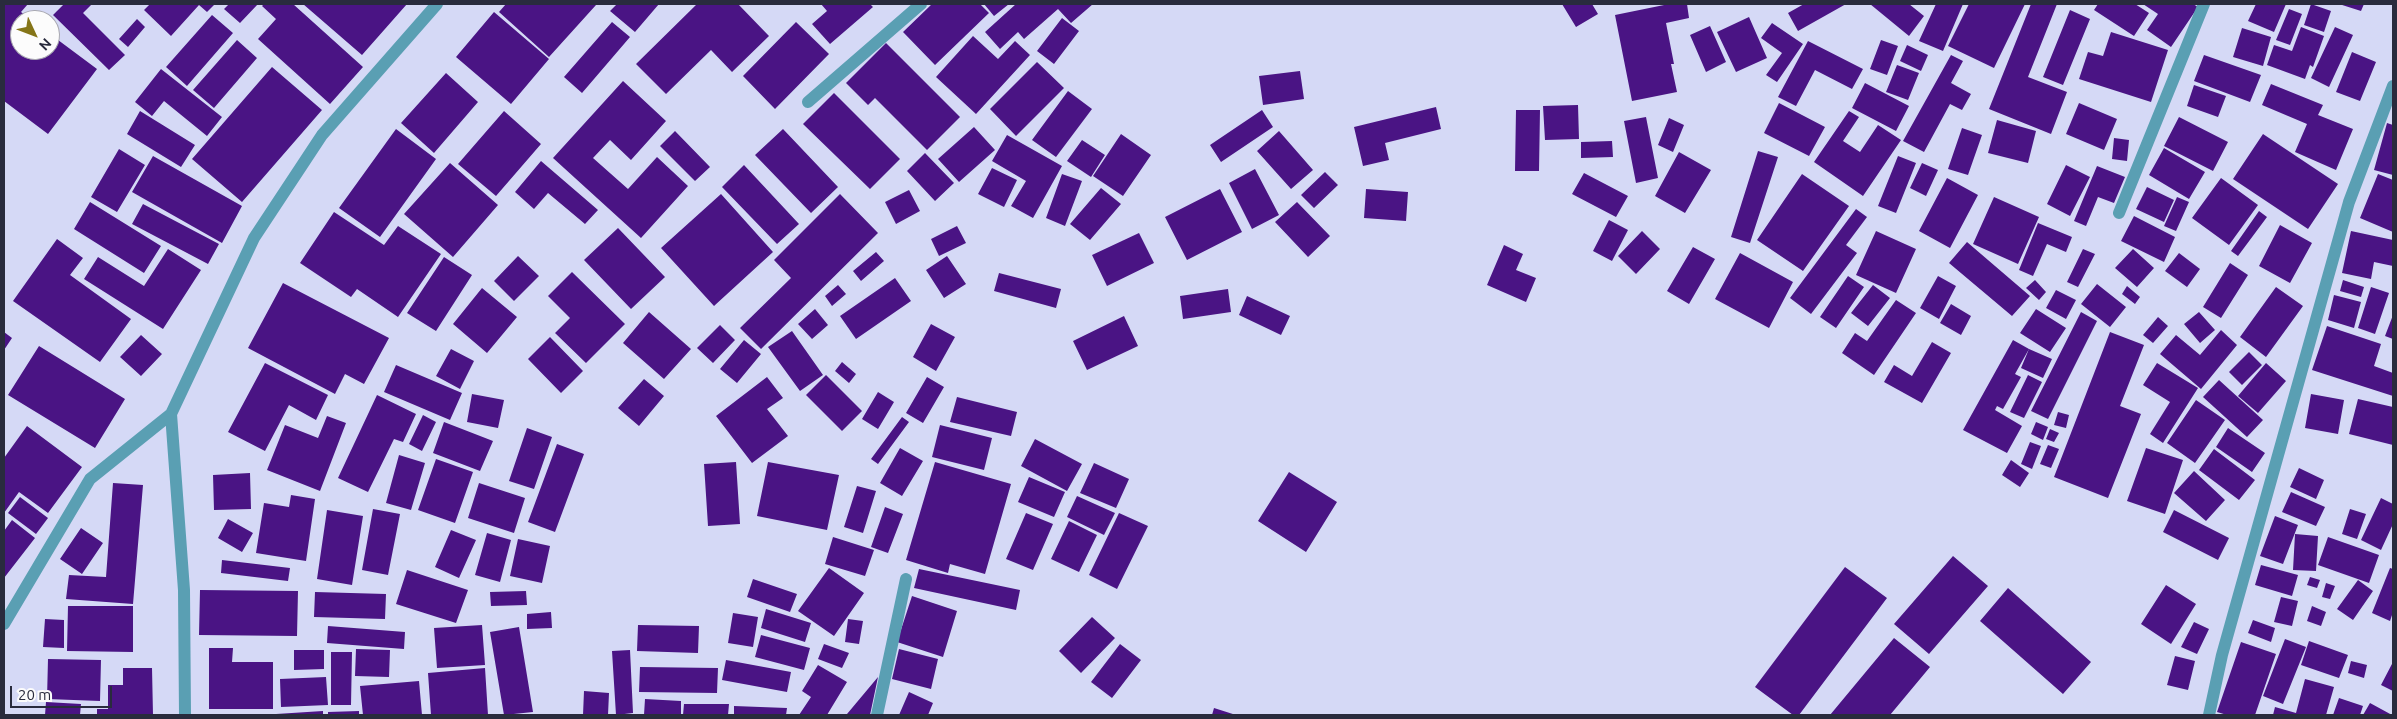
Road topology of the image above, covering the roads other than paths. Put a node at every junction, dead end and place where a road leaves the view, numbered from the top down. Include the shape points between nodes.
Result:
1 (437, 4) edge
2 (921, 4) edge
3 (2204, 4) edge
4 (2393, 86) edge
5 (808, 102) dead end
6 (2119, 213) dead end
7 (171, 414) junction
8 (906, 579) dead end
9 (4, 624) edge
10 (185, 715) edge
11 (877, 715) edge
12 (2209, 715) edge

1 - 7 street via 322,135 254,238
2 - 5 street
3 - 6 street
4 - 12 street via 2349,202 2222,655
7 - 9 street via 90,479
7 - 10 street via 184,590
8 - 11 street

